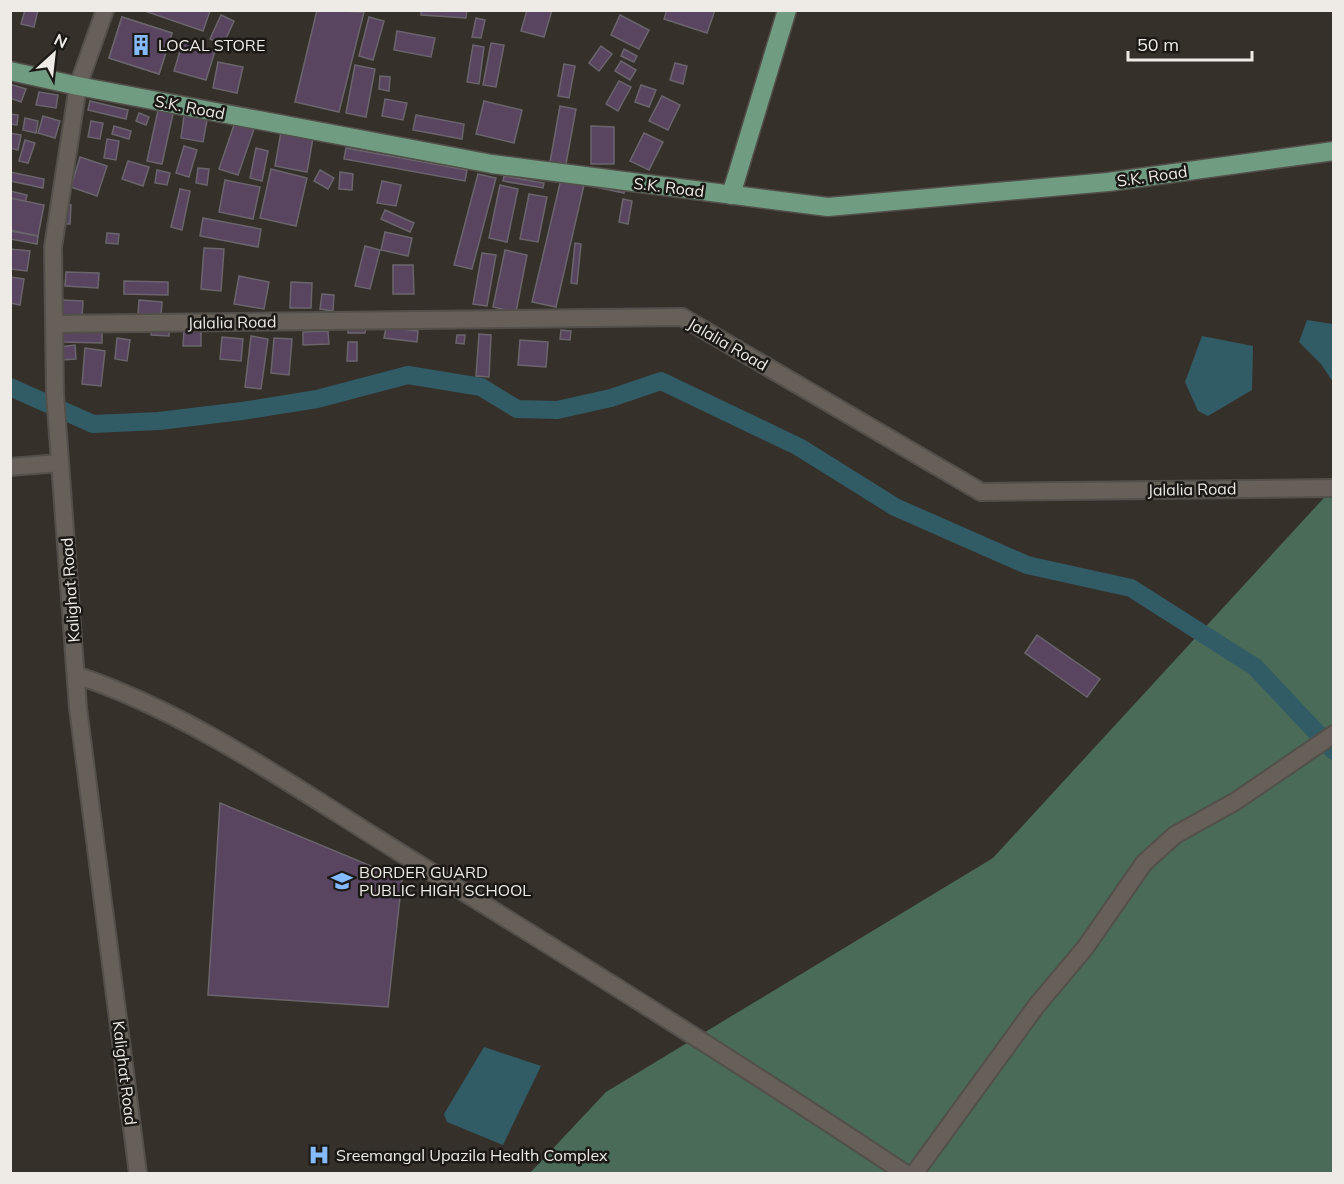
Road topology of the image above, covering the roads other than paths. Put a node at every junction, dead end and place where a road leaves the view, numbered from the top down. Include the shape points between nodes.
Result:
1 (105, 10) edge
2 (787, 10) edge
3 (10, 71) edge
4 (78, 86) junction
5 (1334, 151) edge
6 (731, 195) junction
7 (54, 324) junction
8 (60, 463) junction
9 (10, 468) edge
10 (1334, 488) edge
11 (76, 675) junction
12 (1334, 734) edge
13 (138, 1173) edge
14 (906, 1173) edge
15 (914, 1173) edge

1 - 4 street, Kalighat Road
2 - 6 main road
3 - 4 main road, S.K. Road
4 - 6 main road, S.K. Road via 492,164
4 - 7 street, Kalighat Road via 53,247
5 - 6 main road, S.K. Road via 1108,182 828,207
7 - 8 street, Kalighat Road
7 - 10 street, Jalalia Road via 682,317 981,492
8 - 9 street
8 - 11 street, Kalighat Road
11 - 13 street, Kalighat Road
11 - 14 street via 119,690 197,727
12 - 15 street via 1236,801 1175,835 1144,863 1085,948 1037,1005

